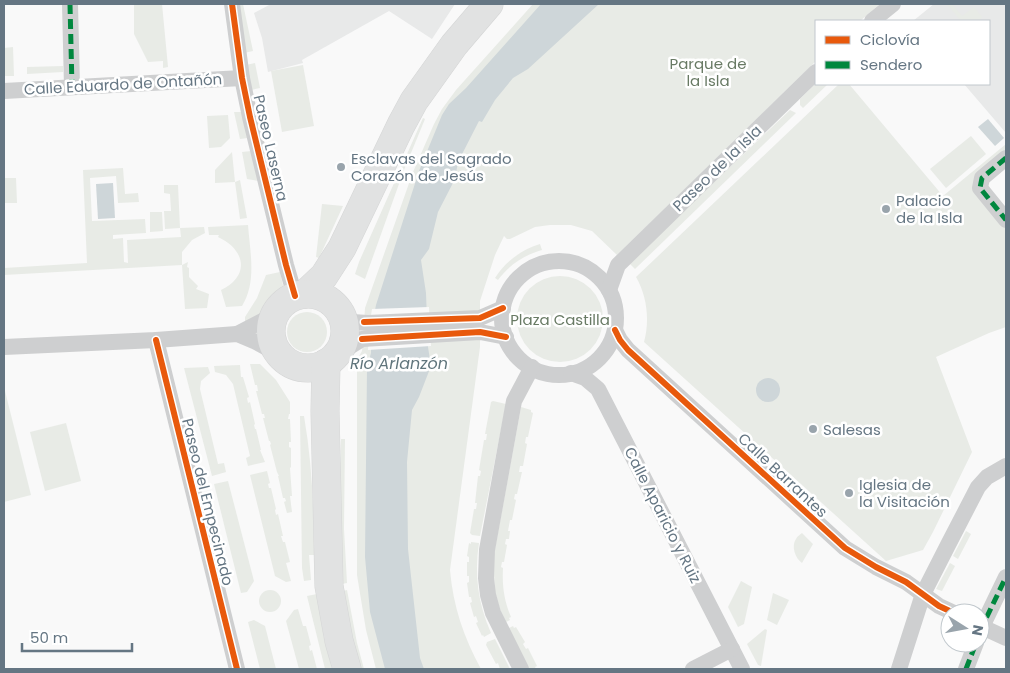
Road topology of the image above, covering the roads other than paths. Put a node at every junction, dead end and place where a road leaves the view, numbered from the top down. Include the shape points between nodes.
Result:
1 (70, 4) edge
2 (232, 4) edge
3 (489, 4) edge
4 (894, 4) edge
5 (873, 20) edge
6 (815, 73) edge
7 (242, 78) junction
8 (72, 87) junction
9 (4, 91) edge
10 (1006, 158) edge
11 (384, 162) junction
12 (1006, 220) edge
13 (618, 265) junction
14 (593, 272) junction
15 (609, 290) junction
16 (300, 295) junction
17 (504, 308) junction
18 (274, 315) junction
19 (347, 315) junction
20 (480, 325) junction
21 (615, 330) junction
22 (237, 334) junction
23 (506, 337) junction
24 (156, 340) junction
25 (4, 347) edge
26 (285, 360) junction
27 (330, 360) junction
28 (532, 367) junction
29 (571, 373) junction
30 (1006, 466) edge
31 (327, 481) junction
32 (1006, 577) edge
33 (922, 594) junction
34 (940, 606) edge
35 (990, 608) edge
36 (990, 632) edge
37 (1006, 638) edge
38 (732, 649) junction
39 (972, 653) edge
40 (237, 669) edge
41 (347, 669) edge
42 (520, 669) edge
43 (693, 669) edge
44 (742, 669) edge
45 (899, 669) edge
46 (966, 669) edge

1 - 8 street
2 - 7 street, Paseo Laserna
3 - 11 highway via 422,89
4 - 5 street
6 - 13 street, Paseo de la Isla
7 - 8 street, Calle Eduardo de Ontañón
7 - 16 street, Paseo Laserna via 286,265
8 - 9 street, Calle Eduardo de Ontañón
10 - 12 street via 982,178 980,188
11 - 16 highway via 338,254 324,276
11 - 19 highway via 376,200 338,293
13 - 14 street, Paseo de la Isla
13 - 15 street, Paseo de la Isla
14 - 15 street
14 - 17 street via 573,262 542,263 516,280
15 - 21 street via 615,309
16 - 18 highway via 283,304
16 - 19 highway via 322,297
17 - 20 street
17 - 23 street
18 - 22 street
18 - 26 highway via 273,343
19 - 20 street
19 - 27 highway via 341,347
20 - 23 street
20 - 27 street via 362,339
21 - 29 street via 602,355 591,365
21 - 33 street, Calle Barrantes via 631,352 845,548
22 - 24 street
22 - 26 street
23 - 28 street via 518,357
24 - 25 street
24 - 40 street, Paseo del Empecinado
26 - 27 highway via 308,368
26 - 31 highway via 304,384
27 - 31 highway via 325,411
28 - 29 street via 551,374
28 - 42 street via 514,401 487,550 488,595 493,613
29 - 38 street, Calle Aparicio y Ruiz via 585,378 598,389
30 - 33 street via 987,477 978,487
31 - 41 highway via 330,586
32 - 35 street
33 - 34 street, Calle Barrantes
33 - 45 street
36 - 37 street
38 - 43 street
38 - 44 street, Calle Aparicio y Ruiz
39 - 46 street

